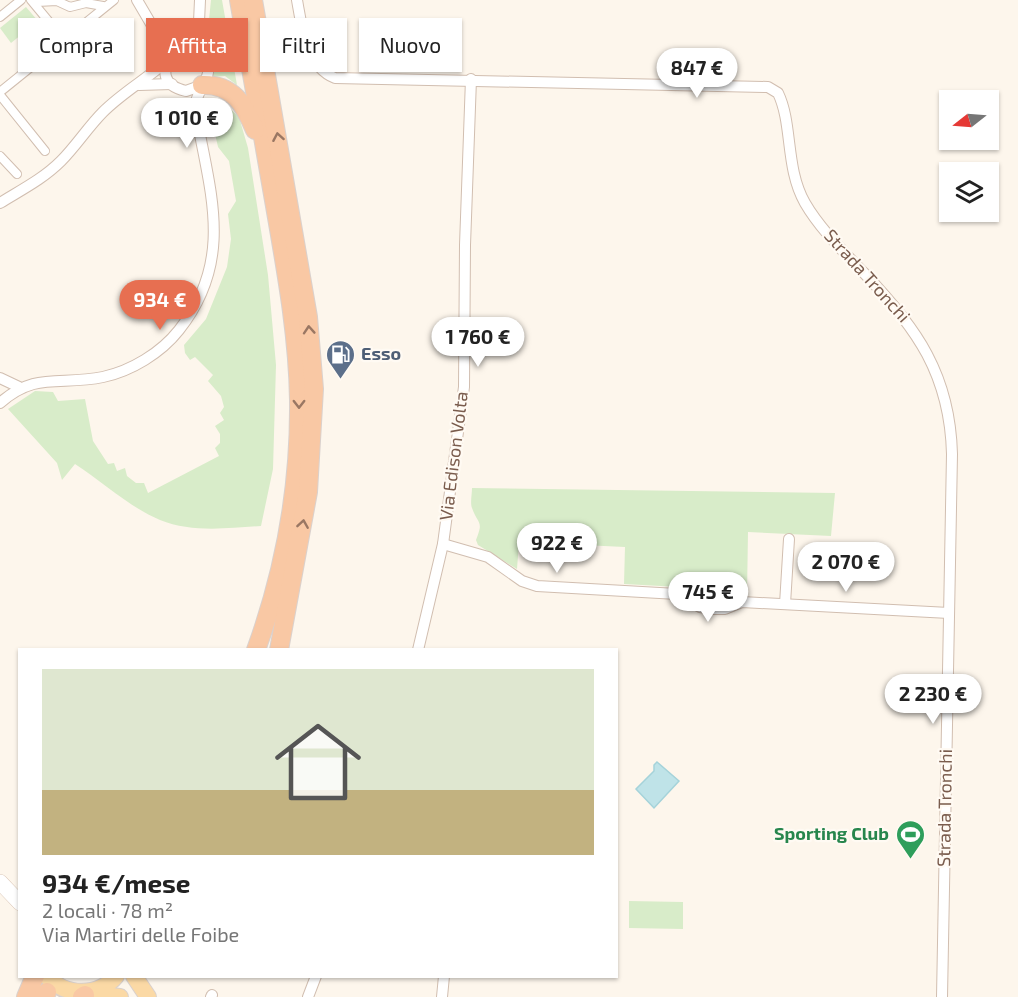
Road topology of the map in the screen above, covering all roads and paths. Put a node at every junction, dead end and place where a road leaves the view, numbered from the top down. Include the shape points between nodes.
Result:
1 (21, 0) edge
2 (114, 0) edge
3 (137, 0) edge
4 (200, 0) edge
5 (239, 0) edge
6 (253, 0) edge
7 (297, 0) edge
8 (35, 1) edge
9 (102, 4) edge
10 (0, 17) edge
11 (47, 18) edge
12 (88, 18) edge
13 (148, 18) edge
14 (199, 18) edge
15 (27, 72) edge
16 (155, 72) edge
17 (167, 72) edge
18 (206, 72) edge
19 (471, 79) junction
20 (172, 84) junction
21 (132, 86) junction
22 (201, 86) junction
23 (183, 90) junction
24 (0, 94) edge
25 (195, 108) junction
26 (45, 151) dead end
27 (0, 156) edge
28 (16, 174) dead end
29 (0, 203) edge
30 (281, 242) junction
31 (0, 378) edge
32 (19, 387) junction
33 (0, 403) edge
34 (789, 539) dead end
35 (443, 544) junction
36 (292, 582) junction
37 (678, 594) junction
38 (742, 602) junction
39 (785, 604) junction
40 (949, 613) junction
41 (267, 618) junction
42 (249, 648) edge
43 (257, 648) edge
44 (270, 648) edge
45 (279, 648) edge
46 (418, 648) edge
47 (34, 978) edge
48 (114, 978) edge
49 (135, 978) edge
50 (315, 978) edge
51 (444, 978) edge
52 (46, 988) edge
53 (86, 995) edge
54 (26, 997) edge
55 (120, 997) edge
56 (148, 997) edge
57 (308, 997) edge
58 (442, 997) edge
59 (942, 997) edge

1 - 10 street
2 - 9 street
3 - 13 street
4 - 14 street
5 - 30 highway
36 -> 6 highway via 309,492 314,389 308,317
7 - 19 street, Strada Tronchi via 314,63 335,78
8 - 9 street via 57,1 70,7
8 - 11 street
9 - 12 street
15 - 24 street
16 - 21 street
17 - 20 street
18 - 22 street
19 - 35 street, Via Edison Volta via 464,387
19 - 40 street, Strada Tronchi via 768,87 778,93 790,162 804,201 851,261 904,316 938,375 948,402 952,453
20 - 21 street
20 - 23 street
21 - 29 street via 102,113 60,162
22 - 23 street
22 - 25 street
22 - 30 highway via 227,89 247,112 256,132
23 - 25 street
24 - 26 street
25 - 32 street via 215,235 210,274 189,317 171,340 121,371 91,379
27 - 28 street
30 -> 41 highway via 296,336 298,431 288,525
31 - 32 street
32 - 33 street
34 - 39 street
35 - 37 street via 488,557 537,586
35 - 46 street, Via Edison Volta
36 - 44 highway
36 - 45 highway
37 - 38 street via 710,588
37 - 38 street via 700,607 712,609
38 - 39 street
39 - 40 street
40 - 59 street, Strada Tronchi
41 - 42 highway
41 - 43 highway
47 - 54 highway
48 - 53 main road via 103,990
49 - 56 main road
50 - 57 street
51 - 58 street
52 - 53 main road
53 - 55 main road

